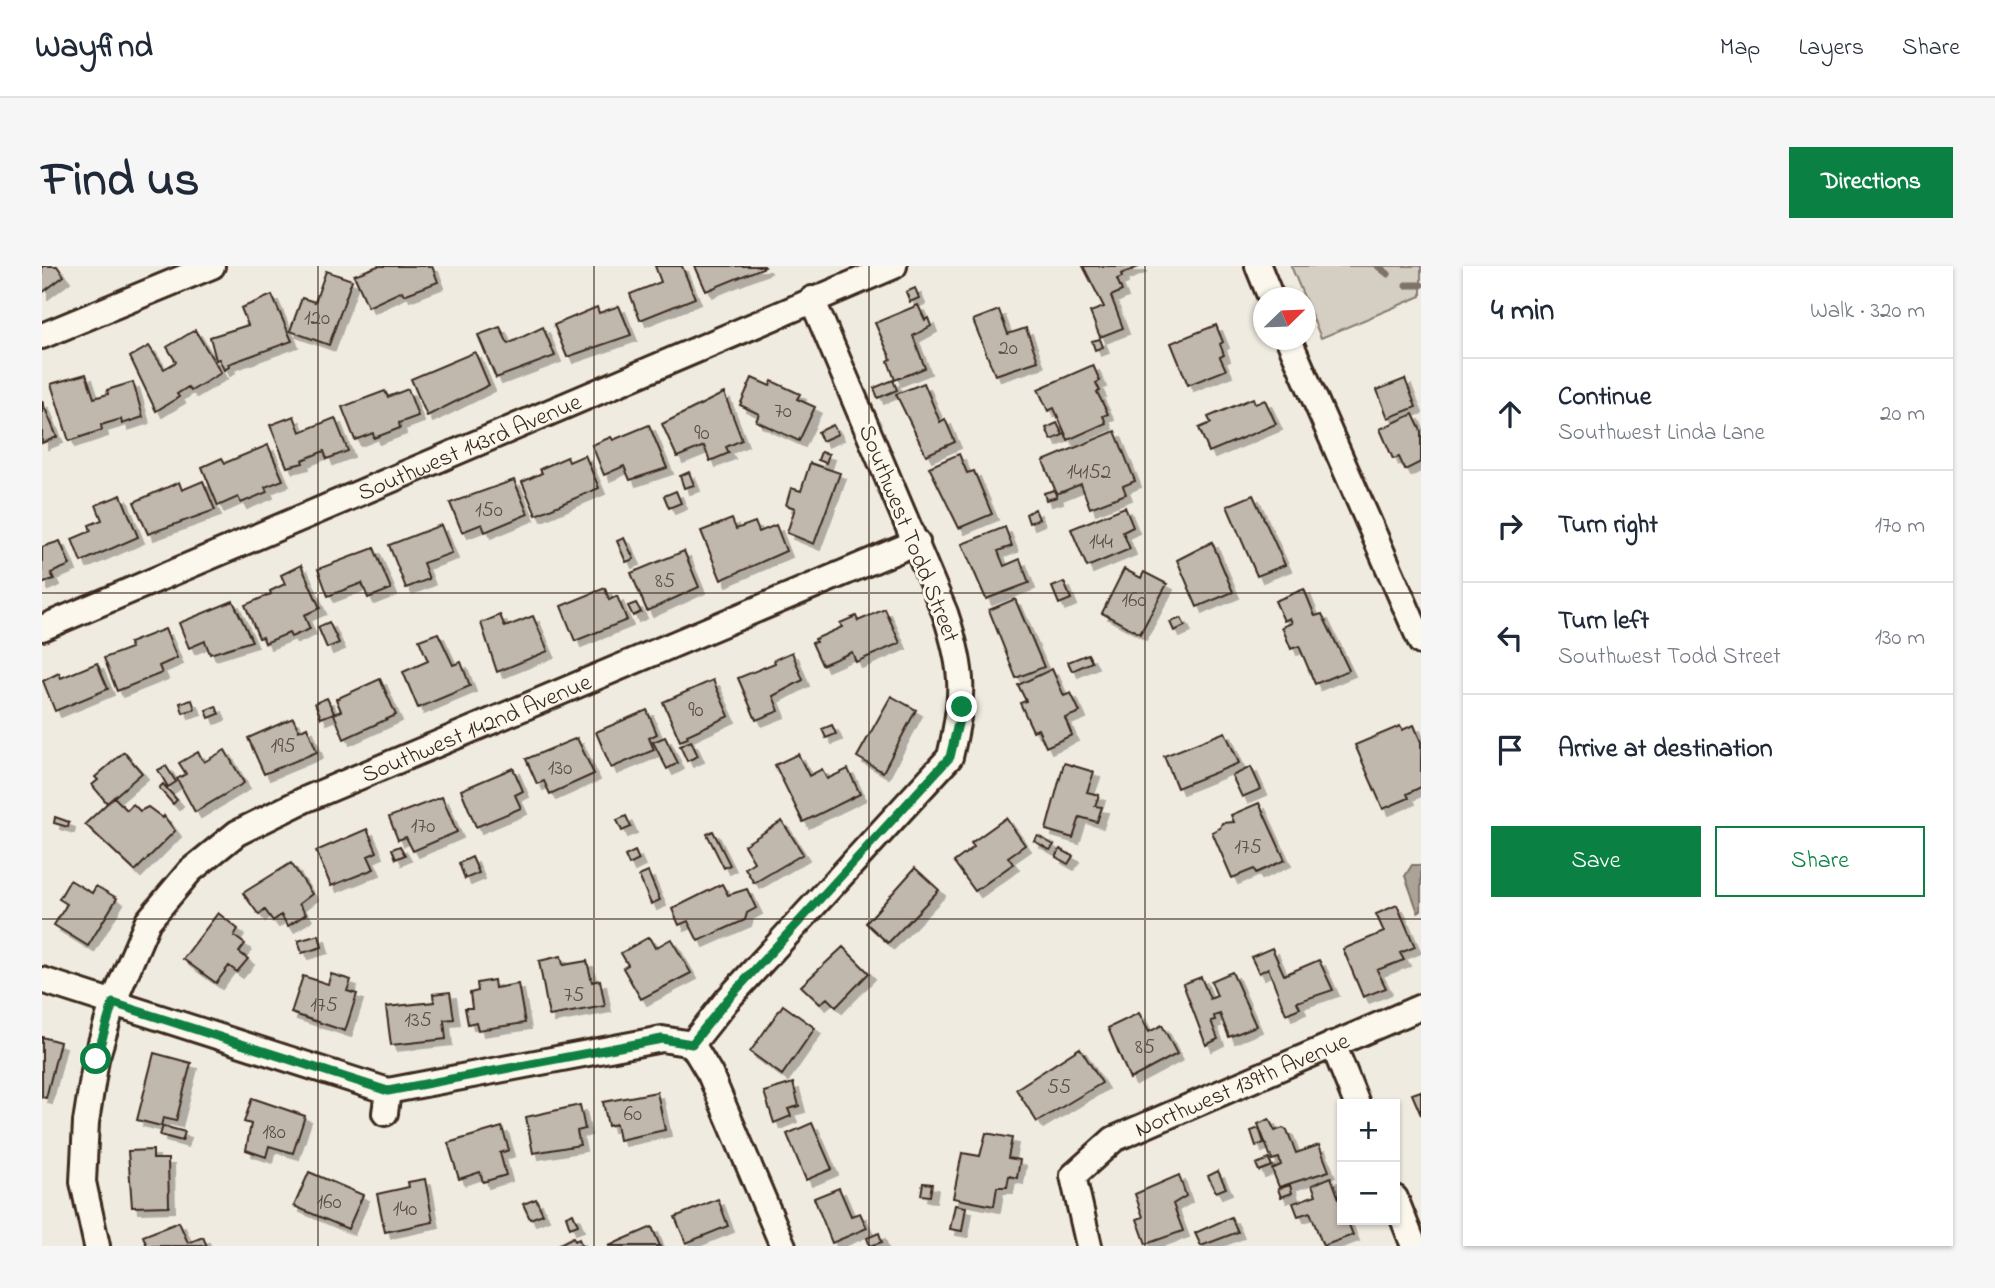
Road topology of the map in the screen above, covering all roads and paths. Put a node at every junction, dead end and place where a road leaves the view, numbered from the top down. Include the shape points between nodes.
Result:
1 (212, 266) edge
2 (894, 266) edge
3 (1258, 266) edge
4 (1267, 287) edge
5 (812, 299) junction
6 (42, 336) edge
7 (1293, 350) edge
8 (917, 542) junction
9 (42, 628) edge
10 (1421, 642) edge
11 (42, 980) edge
12 (113, 1003) junction
13 (1421, 1007) edge
14 (692, 1044) junction
15 (1333, 1044) junction
16 (1355, 1099) edge
17 (1400, 1211) edge
18 (97, 1246) edge
19 (783, 1246) edge
20 (1089, 1246) edge
21 (1414, 1246) edge

1 - 6 street
2 - 5 street, Southwest 143rd Avenue
3 - 4 street
5 - 8 street, Southwest Todd Street
5 - 9 street, Southwest 143rd Avenue
7 - 10 street
8 - 12 street, Southwest 142nd Avenue via 304,800 237,833 190,872 148,921
8 - 14 street, Southwest Todd Street via 959,656 962,707 950,757
11 - 12 street
12 - 14 street via 386,1102 662,1039
12 - 18 street, Southwest 142nd Avenue via 96,1059 86,1122 83,1182
13 - 15 street, Northwest 139th Avenue
14 - 19 street via 710,1074
15 - 16 street
15 - 20 street, Northwest 139th Avenue via 1114,1139 1073,1176
17 - 21 street

